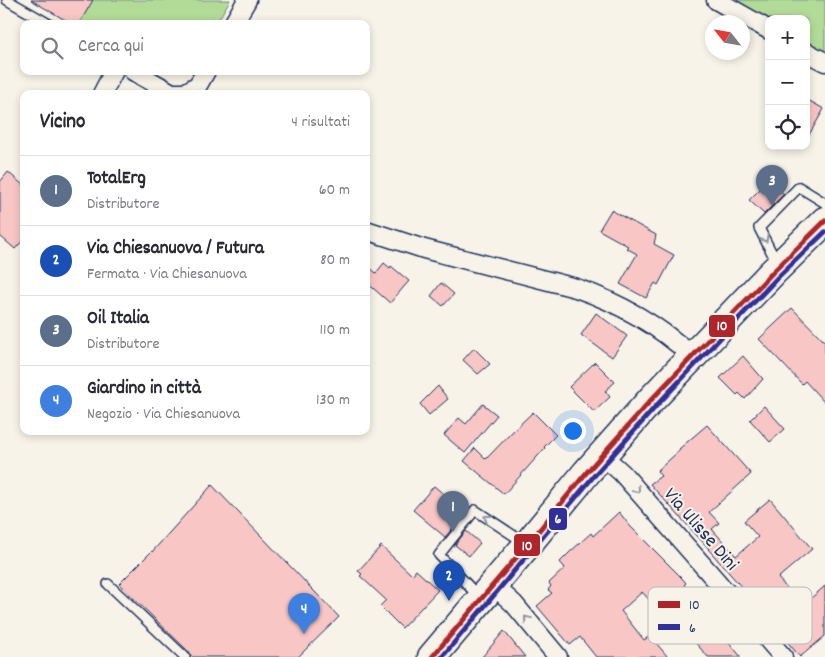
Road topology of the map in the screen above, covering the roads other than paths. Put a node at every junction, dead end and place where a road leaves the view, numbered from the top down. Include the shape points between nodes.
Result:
1 (7, 0) edge
2 (247, 0) edge
3 (716, 0) edge
4 (42, 20) edge
5 (235, 20) edge
6 (765, 28) edge
7 (810, 54) edge
8 (825, 62) edge
9 (112, 75) edge
10 (140, 75) edge
11 (204, 75) edge
12 (104, 90) edge
13 (167, 90) edge
14 (190, 90) edge
15 (825, 203) edge
16 (825, 221) edge
17 (370, 231) edge
18 (779, 266) junction
19 (692, 356) junction
20 (602, 455) junction
21 (527, 545) junction
22 (108, 584) dead end
23 (722, 587) edge
24 (487, 592) junction
25 (772, 644) edge
26 (185, 657) edge
27 (432, 657) edge
28 (558, 657) edge
29 (783, 657) edge

1 - 4 lane
2 - 5 street
3 - 6 street
7 - 8 street
9 - 12 street
10 - 13 street
11 - 14 street
15 -> 18 lane via 799,187 759,228
16 - 18 main road
17 - 19 street via 424,249 592,293 651,324
18 - 19 main road
19 - 20 main road
20 - 21 main road
20 -> 23 street, Via Ulisse Dini via 622,473
21 - 24 main road
21 -> 24 lane via 475,510 439,555
22 - 26 lane
24 - 27 main road
28 -> 24 street via 514,604
25 -> 29 street, Via Ulisse Dini

